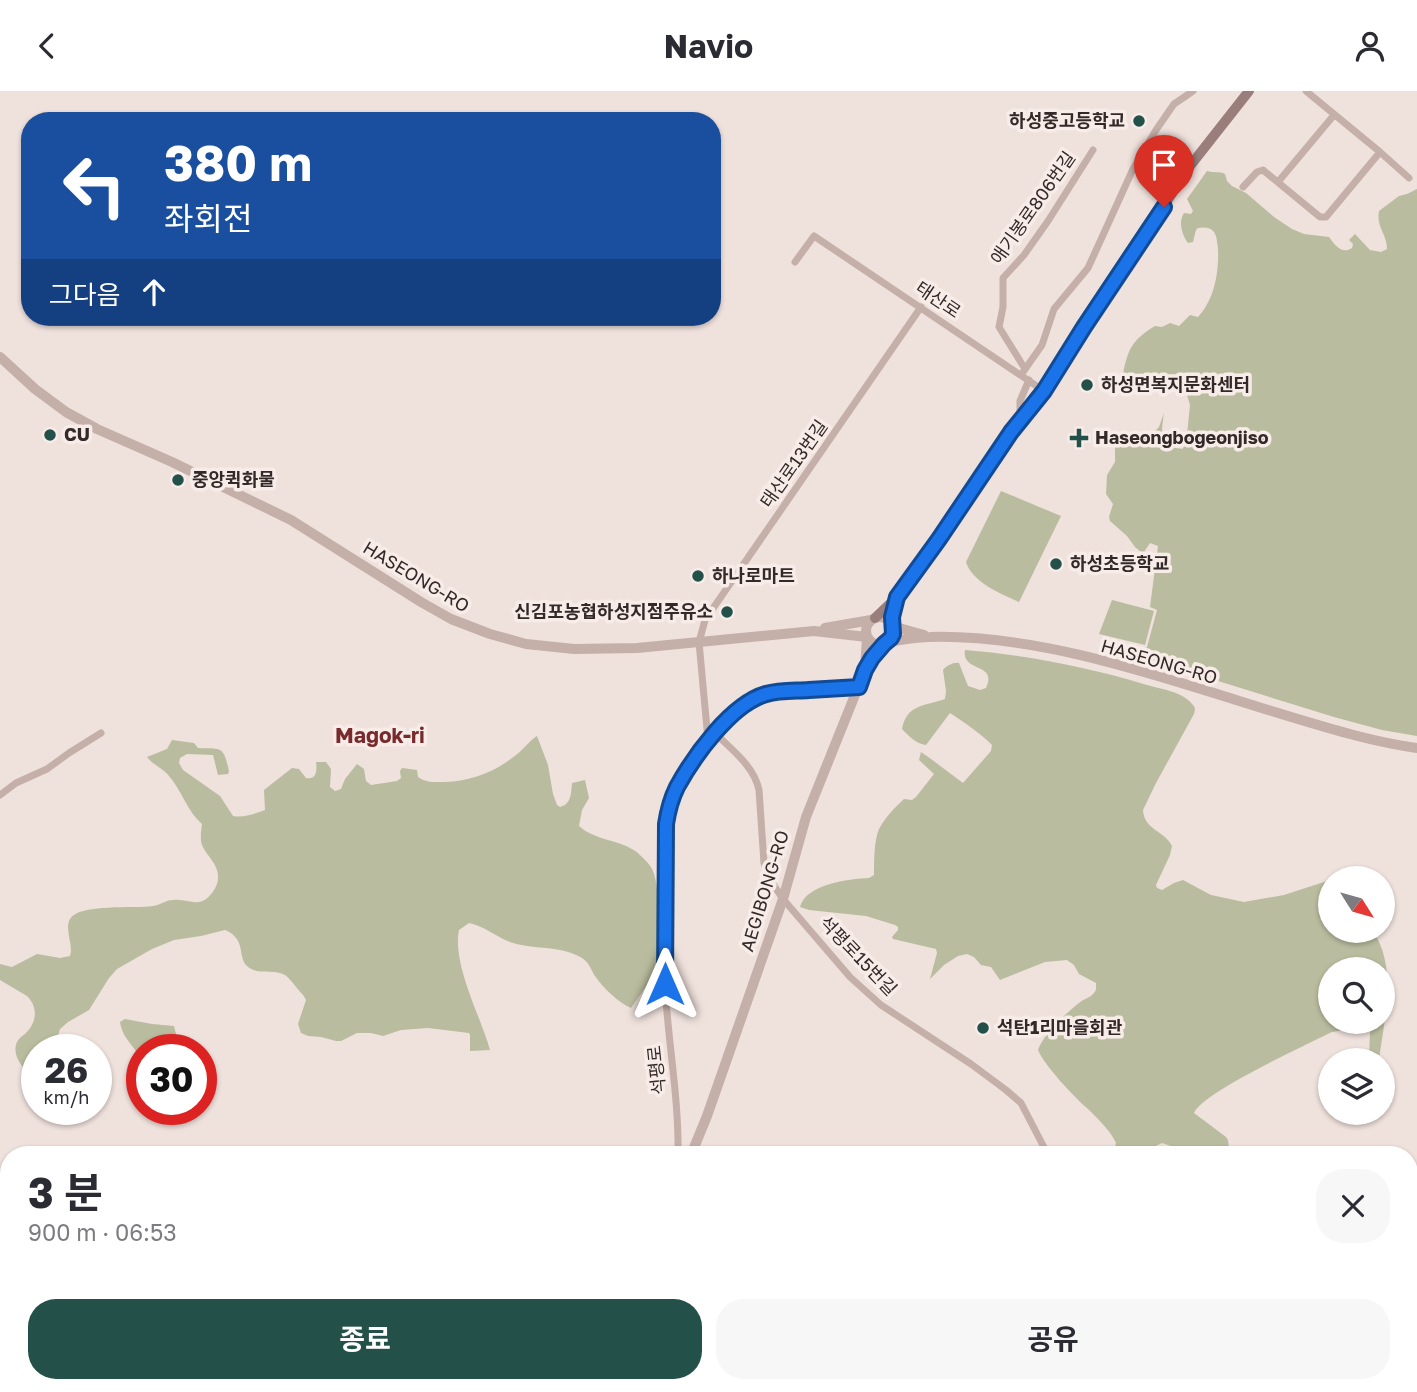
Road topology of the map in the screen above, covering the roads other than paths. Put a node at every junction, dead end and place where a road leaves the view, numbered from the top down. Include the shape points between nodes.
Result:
1 (1193, 91) edge
2 (1249, 91) edge
3 (1306, 91) edge
4 (1334, 115) junction
5 (1093, 150) dead end
6 (1380, 152) junction
7 (1409, 178) dead end
8 (1278, 182) junction
9 (1243, 187) dead end
10 (795, 263) dead end
11 (921, 307) junction
12 (999, 327) joint
13 (0, 357) edge
14 (1023, 372) junction
15 (1029, 380) junction
16 (1044, 391) junction
17 (1020, 421) junction
18 (897, 597) junction
19 (873, 619) junction
20 (892, 626) junction
21 (814, 631) junction
22 (867, 637) junction
23 (931, 637) junction
24 (699, 642) junction
25 (886, 643) junction
26 (865, 670) junction
27 (859, 687) junction
28 (101, 733) dead end
29 (715, 733) junction
30 (708, 740) junction
31 (1417, 748) edge
32 (0, 795) edge
33 (783, 899) junction
34 (678, 1146) edge
35 (695, 1146) edge
36 (1043, 1146) edge

1 - 14 street via 1169,110 1139,159 1088,268 1054,309 1042,345
2 - 16 main road via 1190,166
3 - 4 street
4 - 6 street
4 - 8 street
5 - 12 street, 애기봉로806번길 via 1042,230 1003,278
6 - 7 street
6 - 8 street via 1326,217 1320,217
8 - 9 street via 1259,170
10 - 11 street, 태산로 via 814,236
11 - 14 street, 태산로
11 - 24 street, 태산로13번길 via 705,620
12 - 14 street, 태산로
13 - 24 street, HASEONG-RO via 66,412 291,520 470,628 556,648
14 - 15 street, 태산로
15 - 16 street, 태산로
15 - 17 street via 1020,401
16 - 17 main road
17 - 18 main road
18 - 19 main road
18 - 20 main road
19 - 20 street via 887,619
19 - 21 street
19 - 22 street via 866,628
20 - 23 street
20 - 25 street via 893,634
21 - 22 street, HASEONG-RO
21 - 24 street, HASEONG-RO
22 - 25 street via 874,644
22 - 26 street, AEGIBONG-RO
23 - 25 street, HASEONG-RO
23 - 31 street, HASEONG-RO via 1069,652 1359,737
24 - 30 street
25 - 26 street
26 - 27 street, AEGIBONG-RO
27 - 29 street, 석평로 via 766,694 744,706
27 - 33 street, AEGIBONG-RO via 806,817
28 - 32 street
29 - 30 street, 석평로
29 - 33 street, 석평로15번길 via 757,780 764,863
30 - 34 street, 석평로 via 677,788 666,824 665,984
33 - 35 street, AEGIBONG-RO
33 - 36 street, 석평로15번길 via 880,1005 1021,1103

